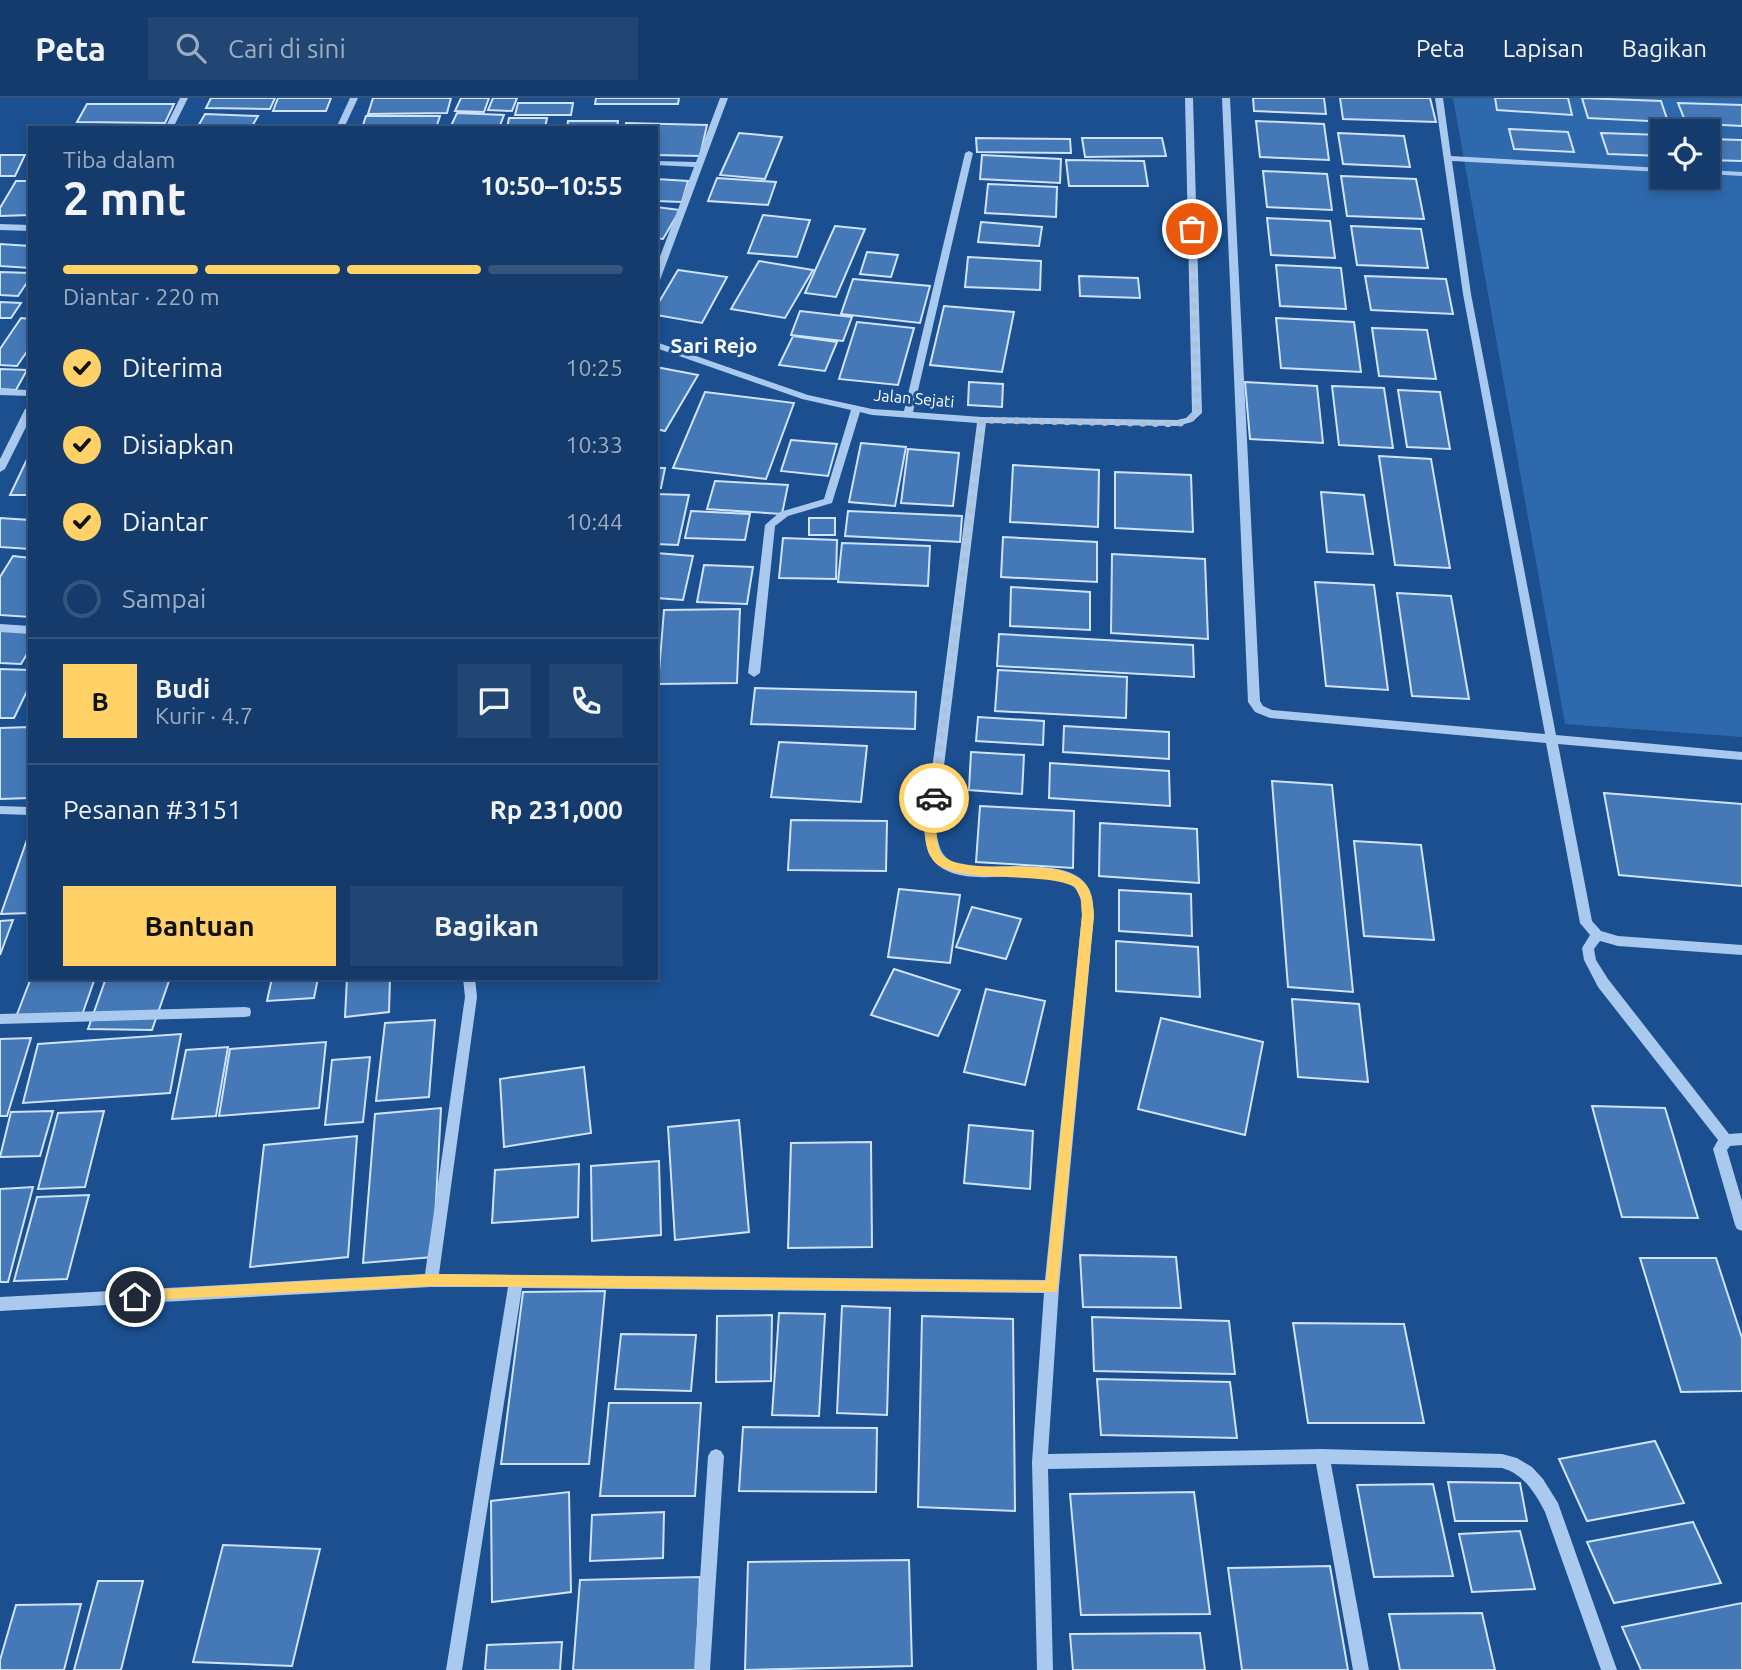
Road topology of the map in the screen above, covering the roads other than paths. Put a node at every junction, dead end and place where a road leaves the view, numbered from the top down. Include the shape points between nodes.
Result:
1 (184, 98) edge
2 (354, 98) edge
3 (724, 98) edge
4 (1189, 98) edge
5 (1226, 98) edge
6 (1439, 98) edge
7 (170, 126) edge
8 (341, 126) edge
9 (969, 153) dead end
10 (1448, 158) junction
11 (658, 163) edge
12 (699, 165) junction
13 (1650, 169) edge
14 (1720, 173) edge
15 (1742, 174) edge
16 (0, 227) edge
17 (28, 228) edge
18 (658, 275) edge
19 (658, 346) edge
20 (0, 392) edge
21 (28, 393) edge
22 (856, 408) junction
23 (28, 414) edge
24 (908, 414) junction
25 (982, 420) junction
26 (0, 469) edge
27 (0, 628) edge
28 (28, 630) edge
29 (754, 673) dead end
30 (1550, 740) junction
31 (1742, 757) edge
32 (0, 810) edge
33 (28, 811) edge
34 (1597, 935) junction
35 (1742, 950) edge
36 (469, 980) edge
37 (246, 1012) dead end
38 (0, 1019) edge
39 (1742, 1139) edge
40 (1726, 1140) junction
41 (1742, 1225) edge
42 (431, 1280) junction
43 (516, 1280) junction
44 (1052, 1287) junction
45 (0, 1304) edge
46 (716, 1456) dead end
47 (1322, 1456) junction
48 (1040, 1462) junction
49 (454, 1670) edge
50 (702, 1670) edge
51 (1045, 1670) edge
52 (1361, 1670) edge
53 (1609, 1670) edge

1 - 7 street
2 - 8 street
3 - 12 street
4 - 25 street, Jalan Sejati via 1197,413 1177,424
5 - 30 street via 1254,702 1270,714
6 - 10 street
9 - 24 street
10 - 13 street
10 - 30 street via 1467,294
11 - 12 street
12 - 18 street
14 - 15 street
16 - 17 street
19 - 22 street, Jalan Sejati via 805,397
20 - 21 street
22 - 24 street, Jalan Sejati
22 - 29 street via 828,501 784,514 770,524
23 - 26 street
24 - 25 street, Jalan Sejati
25 - 44 street via 930,831 936,856 944,863 975,872 1046,873 1079,884 1087,899
27 - 28 street
30 - 31 street
30 - 34 street via 1586,923
32 - 33 street
34 - 35 street via 1618,941
34 - 40 street via 1588,948 1603,983
36 - 42 street via 471,997
37 - 38 street
39 - 40 street
40 - 41 street via 1720,1149
42 - 43 street
42 - 45 street
43 - 44 street
43 - 49 street
44 - 48 street
46 - 50 street
47 - 48 street
47 - 52 street
47 - 53 street via 1503,1461 1527,1471 1552,1508
48 - 51 street

